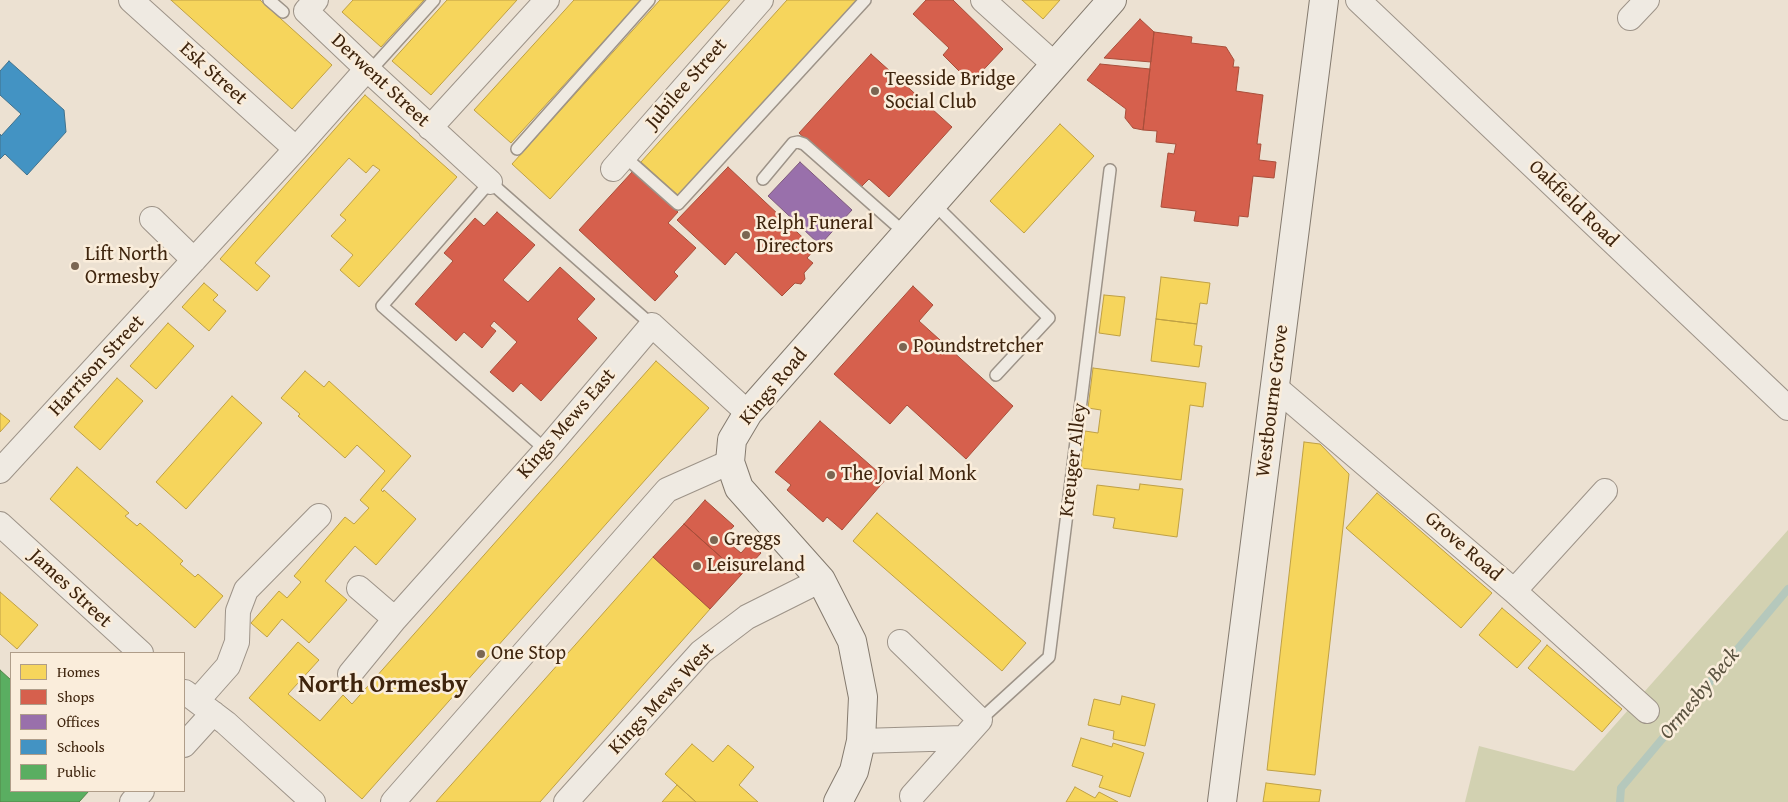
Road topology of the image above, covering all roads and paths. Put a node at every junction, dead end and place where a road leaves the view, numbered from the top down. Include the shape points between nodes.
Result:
1 (131, 0) edge
2 (269, 0) edge
3 (434, 0) edge
4 (547, 0) edge
5 (649, 0) edge
6 (761, 0) edge
7 (864, 0) edge
8 (983, 0) edge
9 (1112, 0) edge
10 (1324, 0) edge
11 (1358, 0) edge
12 (1647, 0) edge
13 (311, 6) edge
14 (282, 12) dead end
15 (1630, 18) dead end
16 (1055, 65) junction
17 (368, 71) junction
18 (430, 128) junction
19 (296, 149) junction
20 (517, 149) dead end
21 (618, 162) joint
22 (1110, 170) dead end
23 (762, 179) dead end
24 (490, 182) junction
25 (933, 204) junction
26 (152, 219) dead end
27 (906, 234) junction
28 (194, 260) junction
29 (652, 325) junction
30 (996, 374) dead end
31 (1275, 387) junction
32 (1788, 408) edge
33 (748, 413) junction
34 (546, 450) junction
35 (730, 462) junction
36 (0, 471) edge
37 (1605, 491) dead end
38 (319, 516) dead end
39 (0, 524) edge
40 (820, 580) junction
41 (359, 588) dead end
42 (1514, 591) junction
43 (395, 619) junction
44 (900, 642) dead end
45 (140, 652) edge
46 (350, 674) dead end
47 (198, 701) edge
48 (1647, 711) dead end
49 (980, 720) junction
50 (964, 738) junction
51 (861, 741) junction
52 (185, 742) edge
53 (141, 792) edge
54 (912, 796) dead end
55 (132, 802) edge
56 (313, 802) edge
57 (393, 802) edge
58 (566, 802) edge
59 (838, 802) edge
60 (1222, 802) edge

1 - 19 street, Esk Street
2 - 14 lane
3 - 17 lane
4 - 18 street
5 - 20 lane
6 - 21 street, Jubilee Street
7 - 21 lane via 678,204
8 - 16 street
9 - 16 street, Kings Road
10 - 31 street, Westbourne Grove
11 - 32 street, Oakfield Road
12 - 15 street
13 - 17 street, Derwent Street
16 - 25 street, Kings Road
17 - 18 street, Derwent Street
17 - 19 street, Harrison Street
18 - 24 street, Derwent Street
19 - 28 street, Harrison Street
22 - 49 lane, Kreuger Alley via 1048,657
23 - 27 lane via 793,143 804,144
24 - 29 lane
24 - 34 lane via 382,306
25 - 27 street, Kings Road
25 - 30 lane via 1049,318
26 - 28 street
27 - 33 street, Kings Road
28 - 36 street, Harrison Street
29 - 33 street
29 - 34 street, Kings Mews East
31 - 42 street, Grove Road
31 - 60 street, Westbourne Grove
33 - 35 street, Kings Road via 732,440
34 - 43 street, Kings Mews East
35 - 40 street via 739,488
35 - 57 street via 667,490
37 - 42 street
38 - 47 street via 246,590 238,611 237,642 228,666
39 - 45 street, James Street
40 - 51 street via 852,641 863,697
40 - 58 street, Kings Mews West via 747,618 701,652
41 - 43 street
42 - 48 street, Grove Road
43 - 46 street, Kings Mews East
44 - 49 street
47 - 52 street
47 - 56 street
49 - 50 street
50 - 51 street
50 - 54 street
51 - 59 street via 854,771
53 - 55 street

